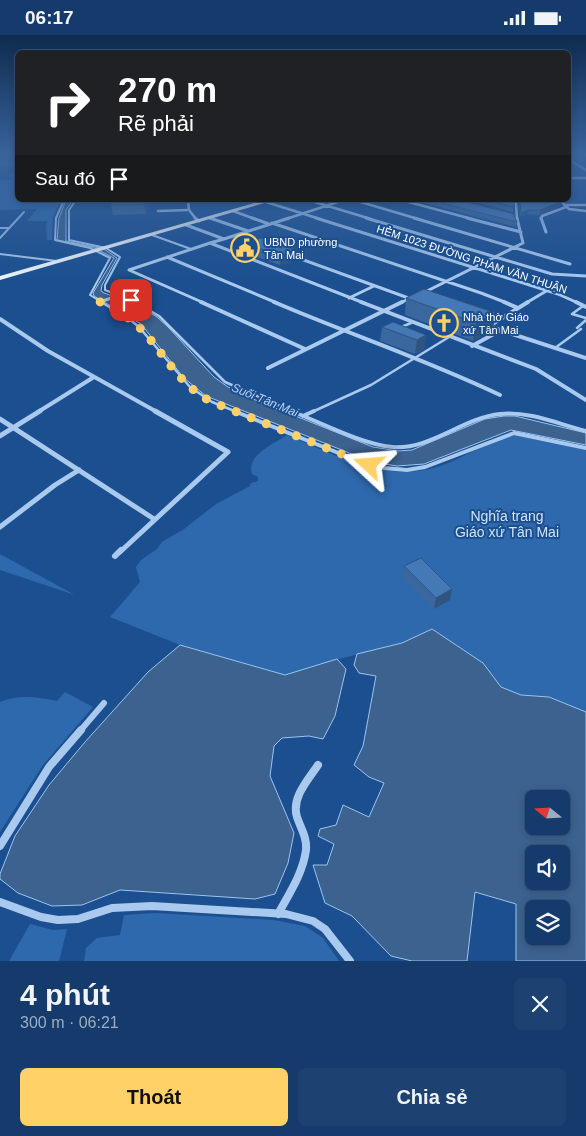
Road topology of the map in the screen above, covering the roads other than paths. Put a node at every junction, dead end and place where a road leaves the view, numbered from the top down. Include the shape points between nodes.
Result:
1 (63, 202) edge
2 (75, 202) edge
3 (188, 202) edge
4 (265, 202) edge
5 (271, 202) edge
6 (314, 202) edge
7 (338, 202) edge
8 (361, 202) edge
9 (408, 202) edge
10 (514, 202) edge
11 (562, 202) edge
12 (586, 205) edge
13 (326, 206) junction
14 (565, 206) junction
15 (187, 209) junction
16 (158, 211) dead end
17 (234, 211) junction
18 (586, 211) edge
19 (24, 212) dead end
20 (302, 214) junction
21 (508, 214) edge
22 (517, 216) junction
23 (210, 218) junction
24 (199, 221) junction
25 (271, 223) junction
26 (186, 225) junction
27 (0, 228) edge
28 (8, 228) junction
29 (248, 231) junction
30 (521, 232) junction
31 (546, 232) dead end
32 (152, 235) junction
33 (236, 235) junction
34 (0, 238) edge
35 (224, 239) junction
36 (210, 243) junction
37 (262, 245) edge
38 (106, 248) junction
39 (516, 248) junction
40 (191, 249) junction
41 (95, 251) junction
42 (0, 255) edge
43 (289, 255) edge
44 (167, 257) junction
45 (497, 257) junction
46 (59, 261) junction
47 (570, 264) dead end
48 (473, 267) junction
49 (586, 276) edge
50 (0, 278) edge
51 (447, 282) junction
52 (374, 286) junction
53 (548, 290) junction
54 (117, 296) junction
55 (349, 298) junction
56 (411, 299) junction
57 (100, 302) junction
58 (419, 302) edge
59 (584, 306) edge
60 (518, 308) junction
61 (383, 312) junction
62 (0, 319) edge
63 (586, 319) edge
64 (411, 323) junction
65 (480, 323) edge
66 (489, 326) junction
67 (581, 329) junction
68 (501, 330) junction
69 (342, 331) junction
70 (392, 331) edge
71 (586, 331) edge
72 (449, 337) junction
73 (377, 339) dead end
74 (370, 342) junction
75 (472, 346) junction
76 (555, 348) junction
77 (305, 349) junction
78 (586, 358) edge
79 (412, 359) junction
80 (268, 368) dead end
81 (94, 377) junction
82 (500, 395) dead end
83 (586, 400) edge
84 (303, 416) junction
85 (0, 419) edge
86 (13, 428) junction
87 (586, 431) edge
88 (0, 436) edge
89 (586, 448) edge
90 (78, 470) junction
91 (154, 519) junction
92 (0, 527) edge
93 (115, 556) dead end
94 (104, 703) dead end
95 (318, 765) dead end
96 (0, 846) edge
97 (0, 902) edge
98 (278, 914) junction
99 (350, 961) edge

1 - 41 lane via 56,218 55,240
2 - 38 lane via 69,210 69,241
3 - 15 street
4 - 17 main road
5 - 20 street, HẺM 1023 ĐƯỜNG PHẠM VĂN THUẬN
6 - 13 street
7 - 13 street
8 - 39 street
9 - 30 street
10 - 22 street
11 - 14 street
12 - 14 street
13 - 20 street
13 - 45 street
14 - 18 street
14 - 31 street via 542,216
15 - 16 street
15 - 24 street
17 - 23 main road
17 - 25 street
19 - 28 lane
20 - 25 street
20 - 48 street, HẺM 1023 ĐƯỜNG PHẠM VĂN THUẬN
21 - 22 street
22 - 30 street
23 - 24 main road
23 - 29 street
24 - 26 main road
25 - 29 street
25 - 51 street
26 - 32 main road
26 - 35 street
27 - 28 lane
28 - 34 lane
29 - 33 street
30 - 39 street via 523,243
32 - 38 main road
32 - 40 lane
33 - 35 street
33 - 37 street
35 - 36 street
36 - 40 street
36 - 55 street
38 - 41 main road
38 - 54 lane via 120,257 105,287 107,292
39 - 45 street
39 - 47 street
40 - 44 street
41 - 46 main road
41 - 57 lane via 110,259 90,293
42 - 46 lane
43 - 52 street
44 - 69 street
44 - 77 street via 129,270
45 - 48 street
45 - 49 street via 552,274
46 - 50 main road
48 - 51 street
48 - 53 street, HẺM 1023 ĐƯỜNG PHẠM VĂN THUẬN
51 - 56 street
51 - 60 street
52 - 55 street
52 - 56 street
53 - 59 street, HẺM 1023 ĐƯỜNG PHẠM VĂN THUẬN
53 - 60 street
54 - 57 street
54 - 84 lane via 137,303 166,321 225,382
55 - 61 street
56 - 58 street
56 - 61 street
57 - 89 lane via 138,326 182,380 202,397 369,465 393,469 425,467 514,433
59 - 63 lane via 572,314
60 - 66 street
61 - 64 street
61 - 69 street
62 - 81 street
63 - 67 lane via 577,328
64 - 70 lane
64 - 72 street
65 - 66 street
66 - 68 street
67 - 71 lane
67 - 76 lane
68 - 75 street
68 - 76 street
69 - 74 street
69 - 77 street
72 - 75 street
72 - 79 lane
73 - 74 lane
74 - 79 street
75 - 83 street via 536,369
76 - 78 street
77 - 80 street
79 - 82 street via 458,375
79 - 84 lane via 360,390
81 - 86 street
81 - 91 street via 228,453
84 - 87 lane via 375,444 401,448 412,447 482,417 502,413
85 - 86 street
86 - 88 street
86 - 90 street
90 - 91 street
90 - 92 street
91 - 93 street
94 - 96 street via 49,767
95 - 98 street via 295,802 296,817 306,841 305,856
97 - 98 street via 58,921 78,919 112,908 152,906
98 - 99 street via 313,921 325,929

